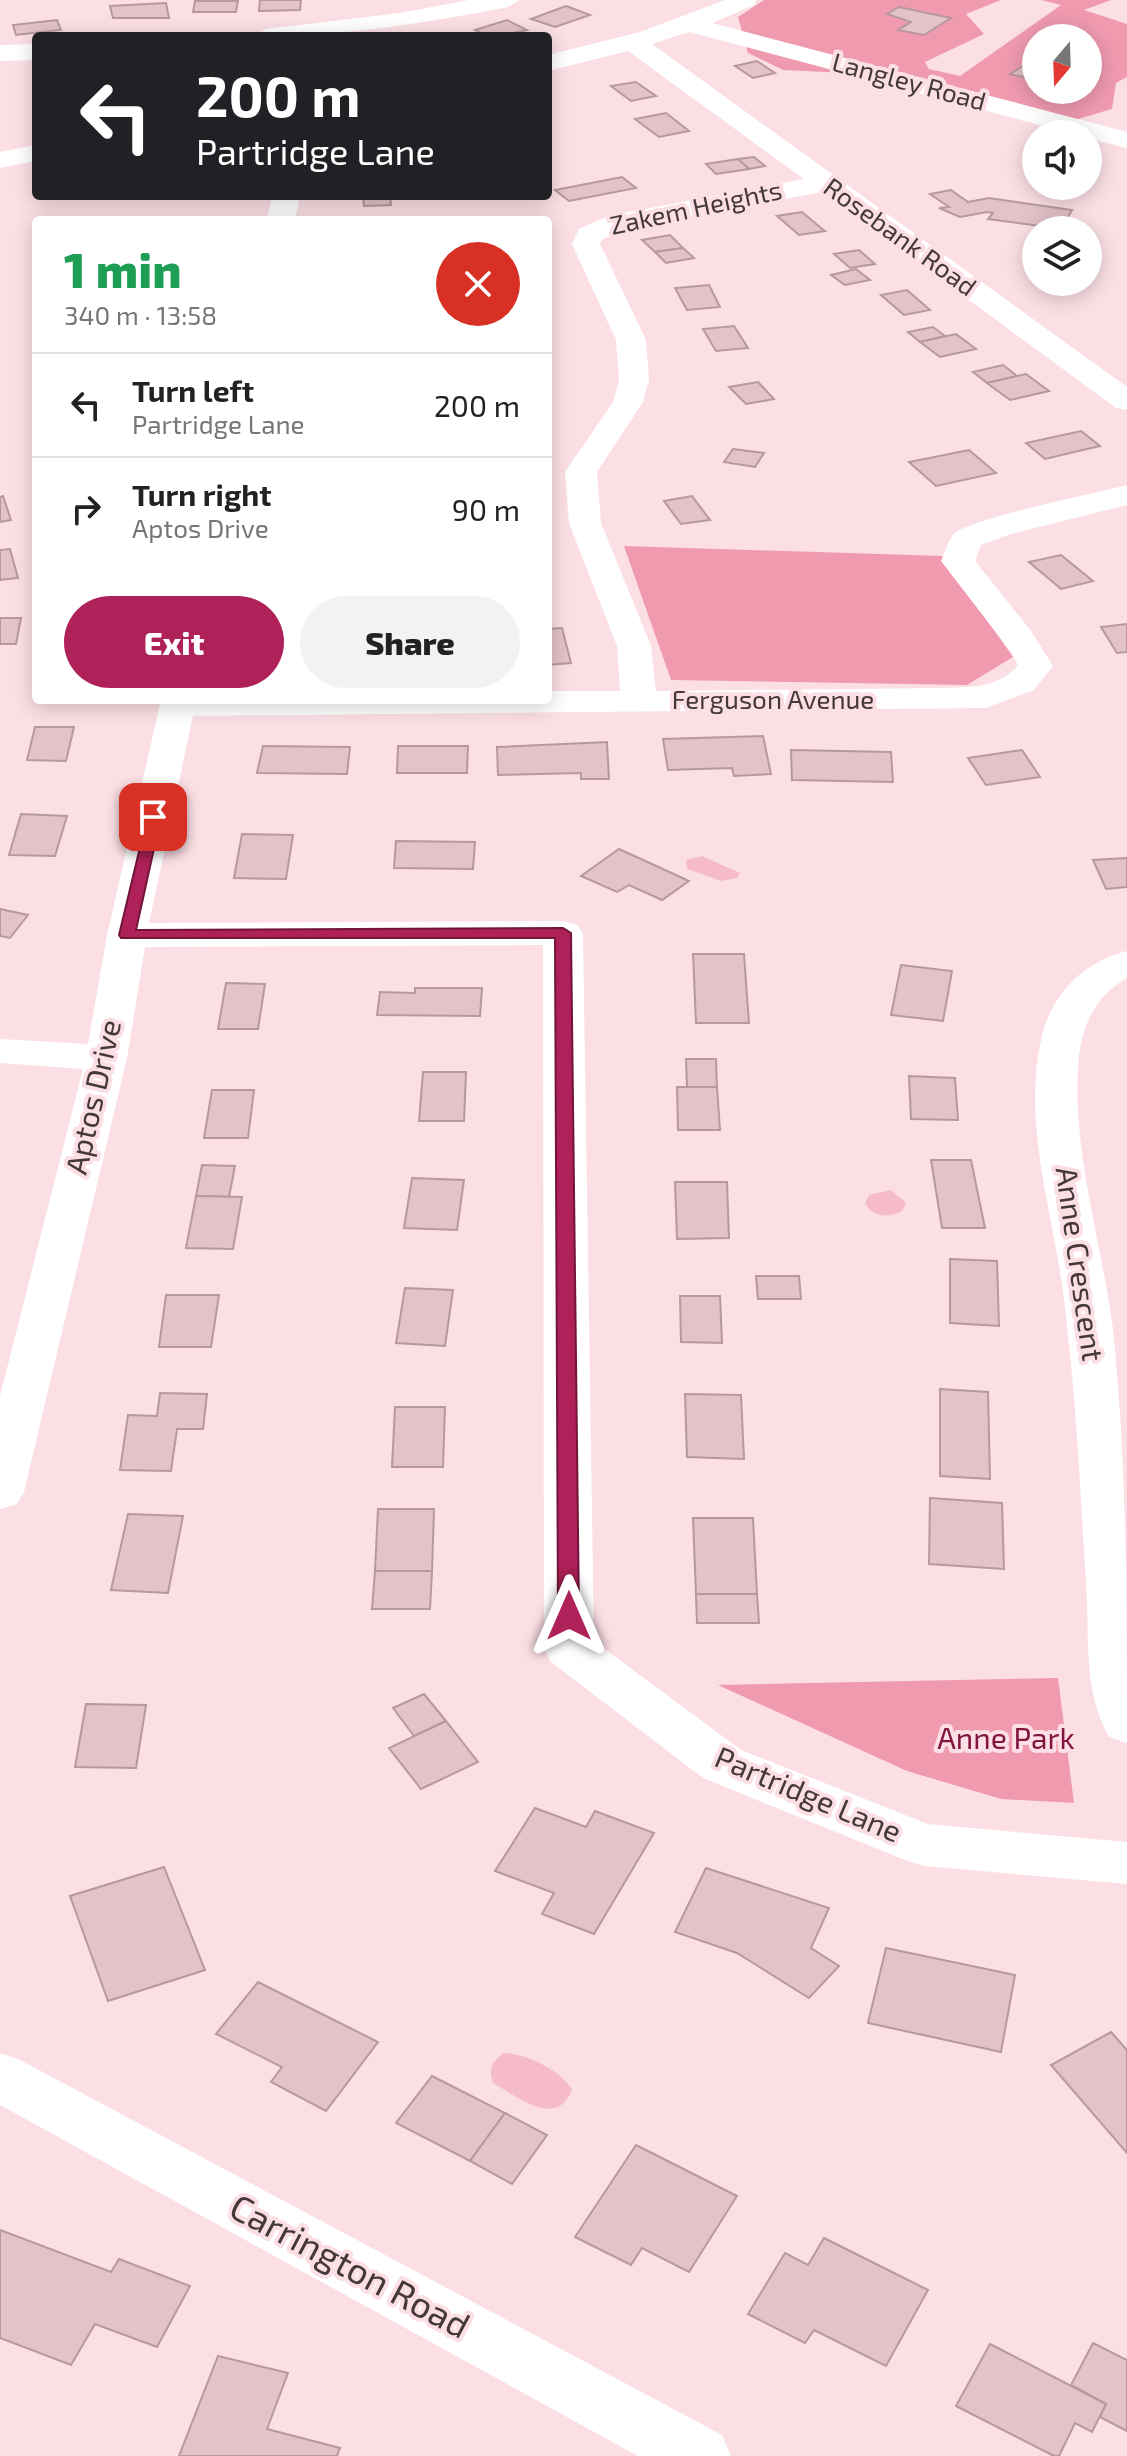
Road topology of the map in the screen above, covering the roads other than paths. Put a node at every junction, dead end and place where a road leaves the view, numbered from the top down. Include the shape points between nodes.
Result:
1 (508, 0) edge
2 (745, 0) edge
3 (400, 20) junction
4 (690, 25) junction
5 (300, 32) edge
6 (415, 32) edge
7 (634, 43) junction
8 (32, 52) edge
9 (0, 53) edge
10 (552, 62) edge
11 (1122, 134) edge
12 (32, 154) edge
13 (0, 160) edge
14 (826, 183) junction
15 (1127, 401) edge
16 (1127, 495) edge
17 (639, 701) junction
18 (552, 703) edge
19 (179, 704) edge
20 (253, 704) edge
21 (496, 704) edge
22 (127, 935) junction
23 (1127, 963) edge
24 (0, 1051) edge
25 (106, 1058) junction
26 (0, 1492) edge
27 (1119, 1594) edge
28 (1127, 1723) edge
29 (1127, 1863) edge
30 (0, 2077) edge
31 (699, 2456) edge

1 - 3 street
2 - 4 street
3 - 5 street
3 - 6 street
4 - 7 street
4 - 11 street, Langley Road
7 - 10 street
7 - 14 street, Rosebank Road
8 - 9 street
12 - 13 street
14 - 15 street, Rosebank Road
14 - 17 street, Zakem Heights via 618,222 589,235 586,244 631,340 634,380 628,402 581,472 585,523 634,646
16 - 17 street, Ferguson Avenue via 967,539 958,561 1036,666 1022,683 986,697
17 - 18 street, Ferguson Avenue
19 - 22 street, Aptos Drive
20 - 21 street, Ferguson Avenue
22 - 25 street, Aptos Drive
22 - 29 street, Partridge Lane via 563,933 569,1649 722,1764 924,1845
23 - 27 street, Anne Crescent via 1075,999 1062,1036 1055,1094 1087,1300
24 - 25 street
25 - 26 street, Aptos Drive
27 - 28 street, Anne Crescent via 1113,1667
30 - 31 street, Carrington Road

